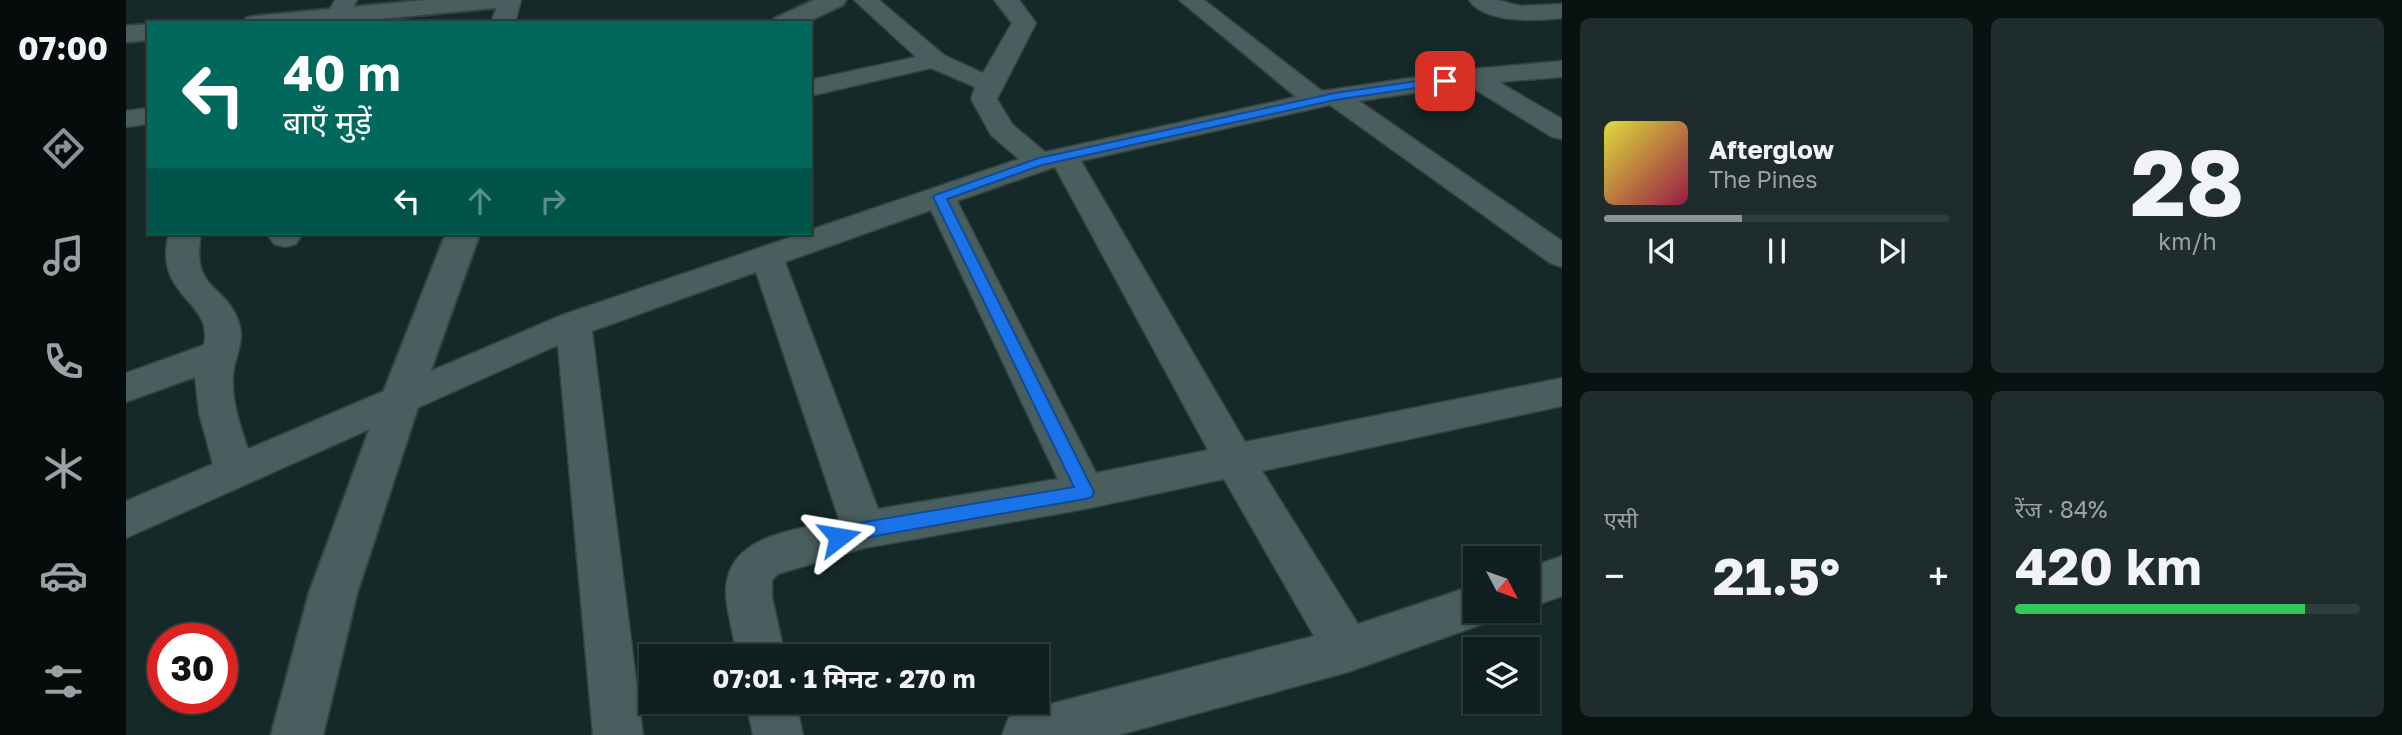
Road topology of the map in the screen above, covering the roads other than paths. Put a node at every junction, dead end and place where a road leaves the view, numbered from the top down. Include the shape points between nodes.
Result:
1 (508, 0) edge
2 (834, 0) edge
3 (865, 0) edge
4 (1004, 0) edge
5 (1190, 0) edge
6 (1480, 0) edge
7 (343, 7) edge
8 (1562, 11) edge
9 (385, 17) edge
10 (269, 21) edge
11 (503, 21) edge
12 (788, 21) edge
13 (147, 32) edge
14 (126, 33) edge
15 (935, 60) junction
16 (1562, 69) edge
17 (1472, 77) junction
18 (988, 83) junction
19 (812, 88) edge
20 (1326, 98) junction
21 (147, 117) edge
22 (126, 119) edge
23 (1562, 131) edge
24 (1051, 160) junction
25 (940, 197) junction
26 (185, 235) edge
27 (462, 235) edge
28 (1562, 256) edge
29 (767, 257) junction
30 (574, 324) junction
31 (219, 354) junction
32 (126, 388) edge
33 (1562, 392) edge
34 (401, 398) junction
35 (1234, 460) junction
36 (235, 471) junction
37 (1085, 492) junction
38 (126, 520) edge
39 (864, 530) junction
40 (1562, 576) edge
41 (1540, 584) edge
42 (1463, 610) edge
43 (759, 644) edge
44 (1348, 650) junction
45 (774, 714) edge
46 (297, 735) edge
47 (618, 735) edge
48 (778, 735) edge
49 (1027, 735) edge

1 - 9 street
1 - 11 street
2 - 12 street
3 - 15 street
4 - 18 street via 1024,23
5 - 20 street
6 - 8 street via 1522,15
7 - 9 street
7 - 10 street
13 - 14 street
15 - 18 street
15 - 19 street
16 - 17 street
17 - 20 street
17 - 23 street
18 - 24 street via 984,99 1001,129
20 - 24 street
20 - 28 street
21 - 22 street
24 - 25 street
24 - 35 street
25 - 29 street
25 - 37 street
26 - 31 street via 179,262 184,276 220,320 224,335
27 - 34 street
29 - 30 street
29 - 39 street
30 - 34 street
30 - 47 street
31 - 32 street
31 - 36 street via 214,396
33 - 35 street
34 - 36 street
34 - 46 street via 334,593
35 - 37 street
35 - 44 street
36 - 38 street
37 - 39 street
39 - 43 street via 764,559 750,572 749,597
40 - 41 street
42 - 44 street
44 - 49 street
45 - 48 street

